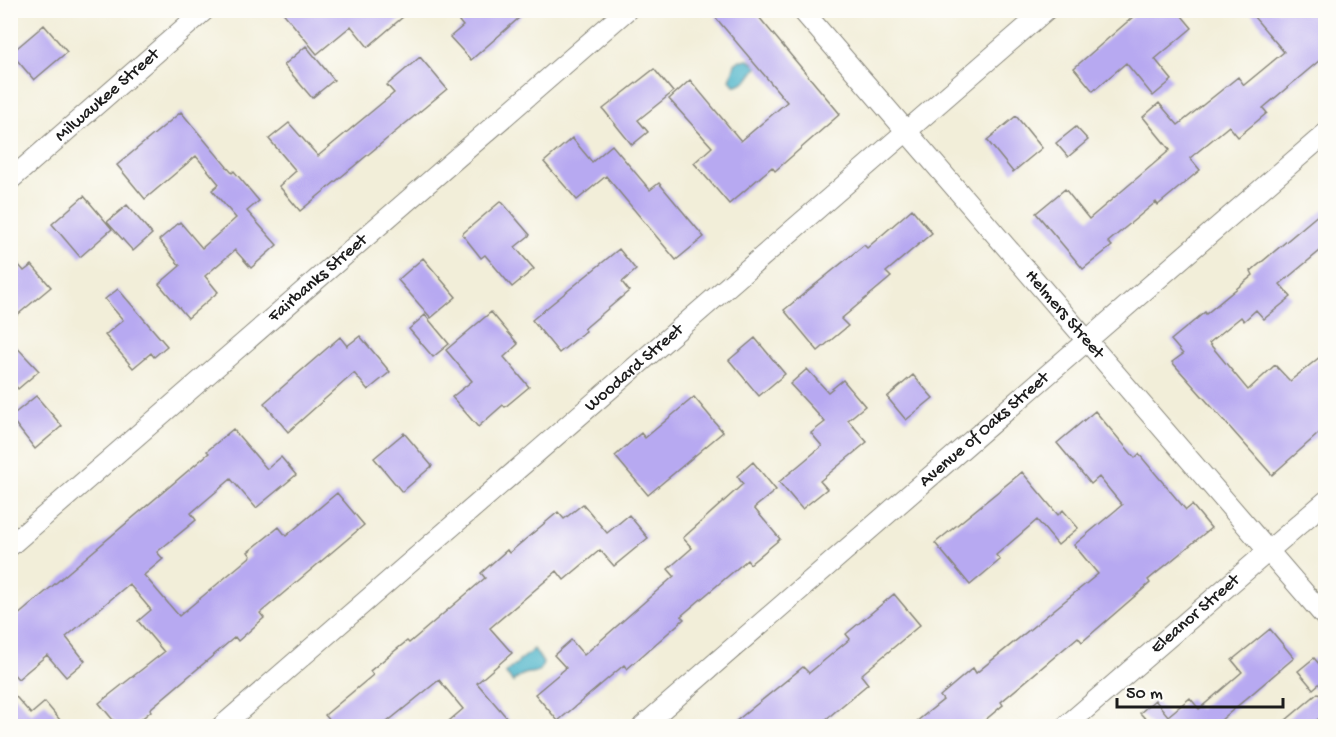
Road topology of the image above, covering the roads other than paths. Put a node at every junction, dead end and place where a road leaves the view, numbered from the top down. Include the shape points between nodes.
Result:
1 (205, 10) edge
2 (627, 10) edge
3 (802, 10) edge
4 (1046, 10) edge
5 (907, 130) junction
6 (1326, 133) edge
7 (10, 180) edge
8 (1087, 341) junction
9 (1326, 501) edge
10 (10, 546) edge
11 (1268, 550) junction
12 (1326, 618) edge
13 (222, 726) edge
14 (643, 726) edge
15 (1066, 726) edge

1 - 7 street, Milwaukee Street
2 - 10 street, Fairbanks Street
3 - 5 street, Helmers Street
4 - 5 street, Woodard Street
5 - 8 street, Helmers Street
5 - 13 street, Woodard Street
6 - 8 street, Avenue of Oaks Street
8 - 11 street, Helmers Street
8 - 14 street, Avenue of Oaks Street
9 - 11 street, Eleanor Street
11 - 12 street, Helmers Street
11 - 15 street, Eleanor Street

